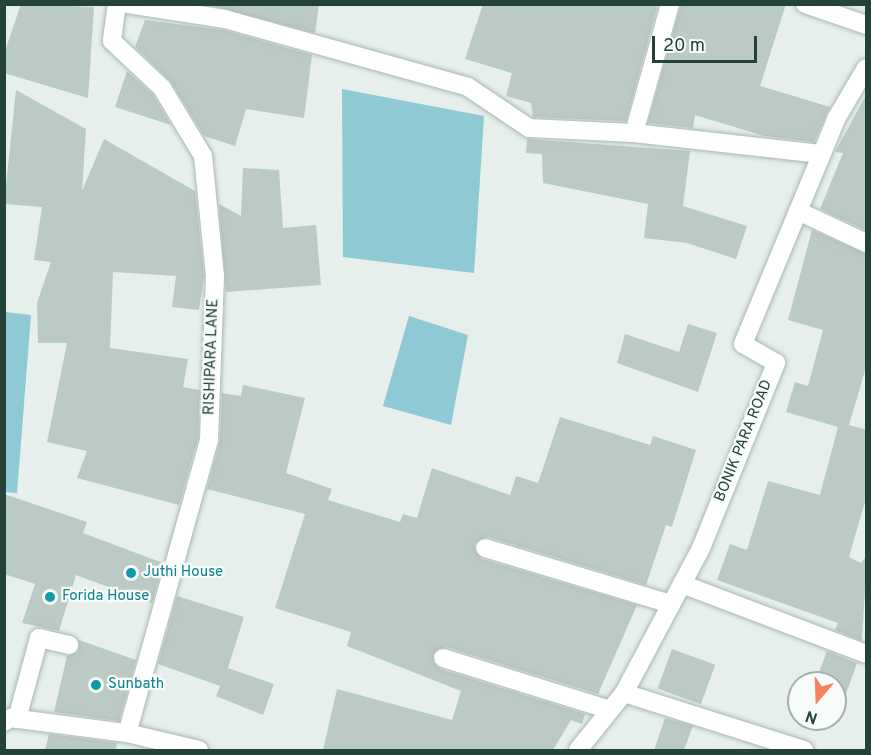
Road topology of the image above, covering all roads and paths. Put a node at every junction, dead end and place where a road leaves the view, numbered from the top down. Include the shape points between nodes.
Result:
1 (117, 4) edge
2 (128, 4) edge
3 (670, 4) edge
4 (805, 4) edge
5 (867, 25) edge
6 (865, 73) edge
7 (634, 133) junction
8 (821, 154) junction
9 (798, 211) junction
10 (867, 243) edge
11 (485, 548) dead end
12 (682, 584) junction
13 (671, 604) junction
14 (69, 645) dead end
15 (867, 654) edge
16 (443, 658) dead end
17 (624, 693) junction
18 (610, 710) junction
19 (11, 720) edge
20 (127, 733) junction
21 (199, 750) edge
22 (578, 750) edge
23 (804, 750) edge

1 - 20 street, RISHIPARA LANE via 112,41 162,88 203,156 215,276 209,440
2 - 7 street via 225,19 468,87 529,128
3 - 7 street
4 - 5 street
6 - 8 street, BONIK PARA ROAD
7 - 8 street
8 - 9 street, BONIK PARA ROAD
9 - 10 street
9 - 12 street, BONIK PARA ROAD via 743,344 776,363
11 - 13 street
12 - 13 street, BONIK PARA ROAD
12 - 15 street
13 - 17 street, BONIK PARA ROAD
14 - 19 street via 39,638
16 - 18 street
17 - 18 street, BONIK PARA ROAD
17 - 23 street
18 - 22 street, BONIK PARA ROAD
19 - 20 street
20 - 21 street

